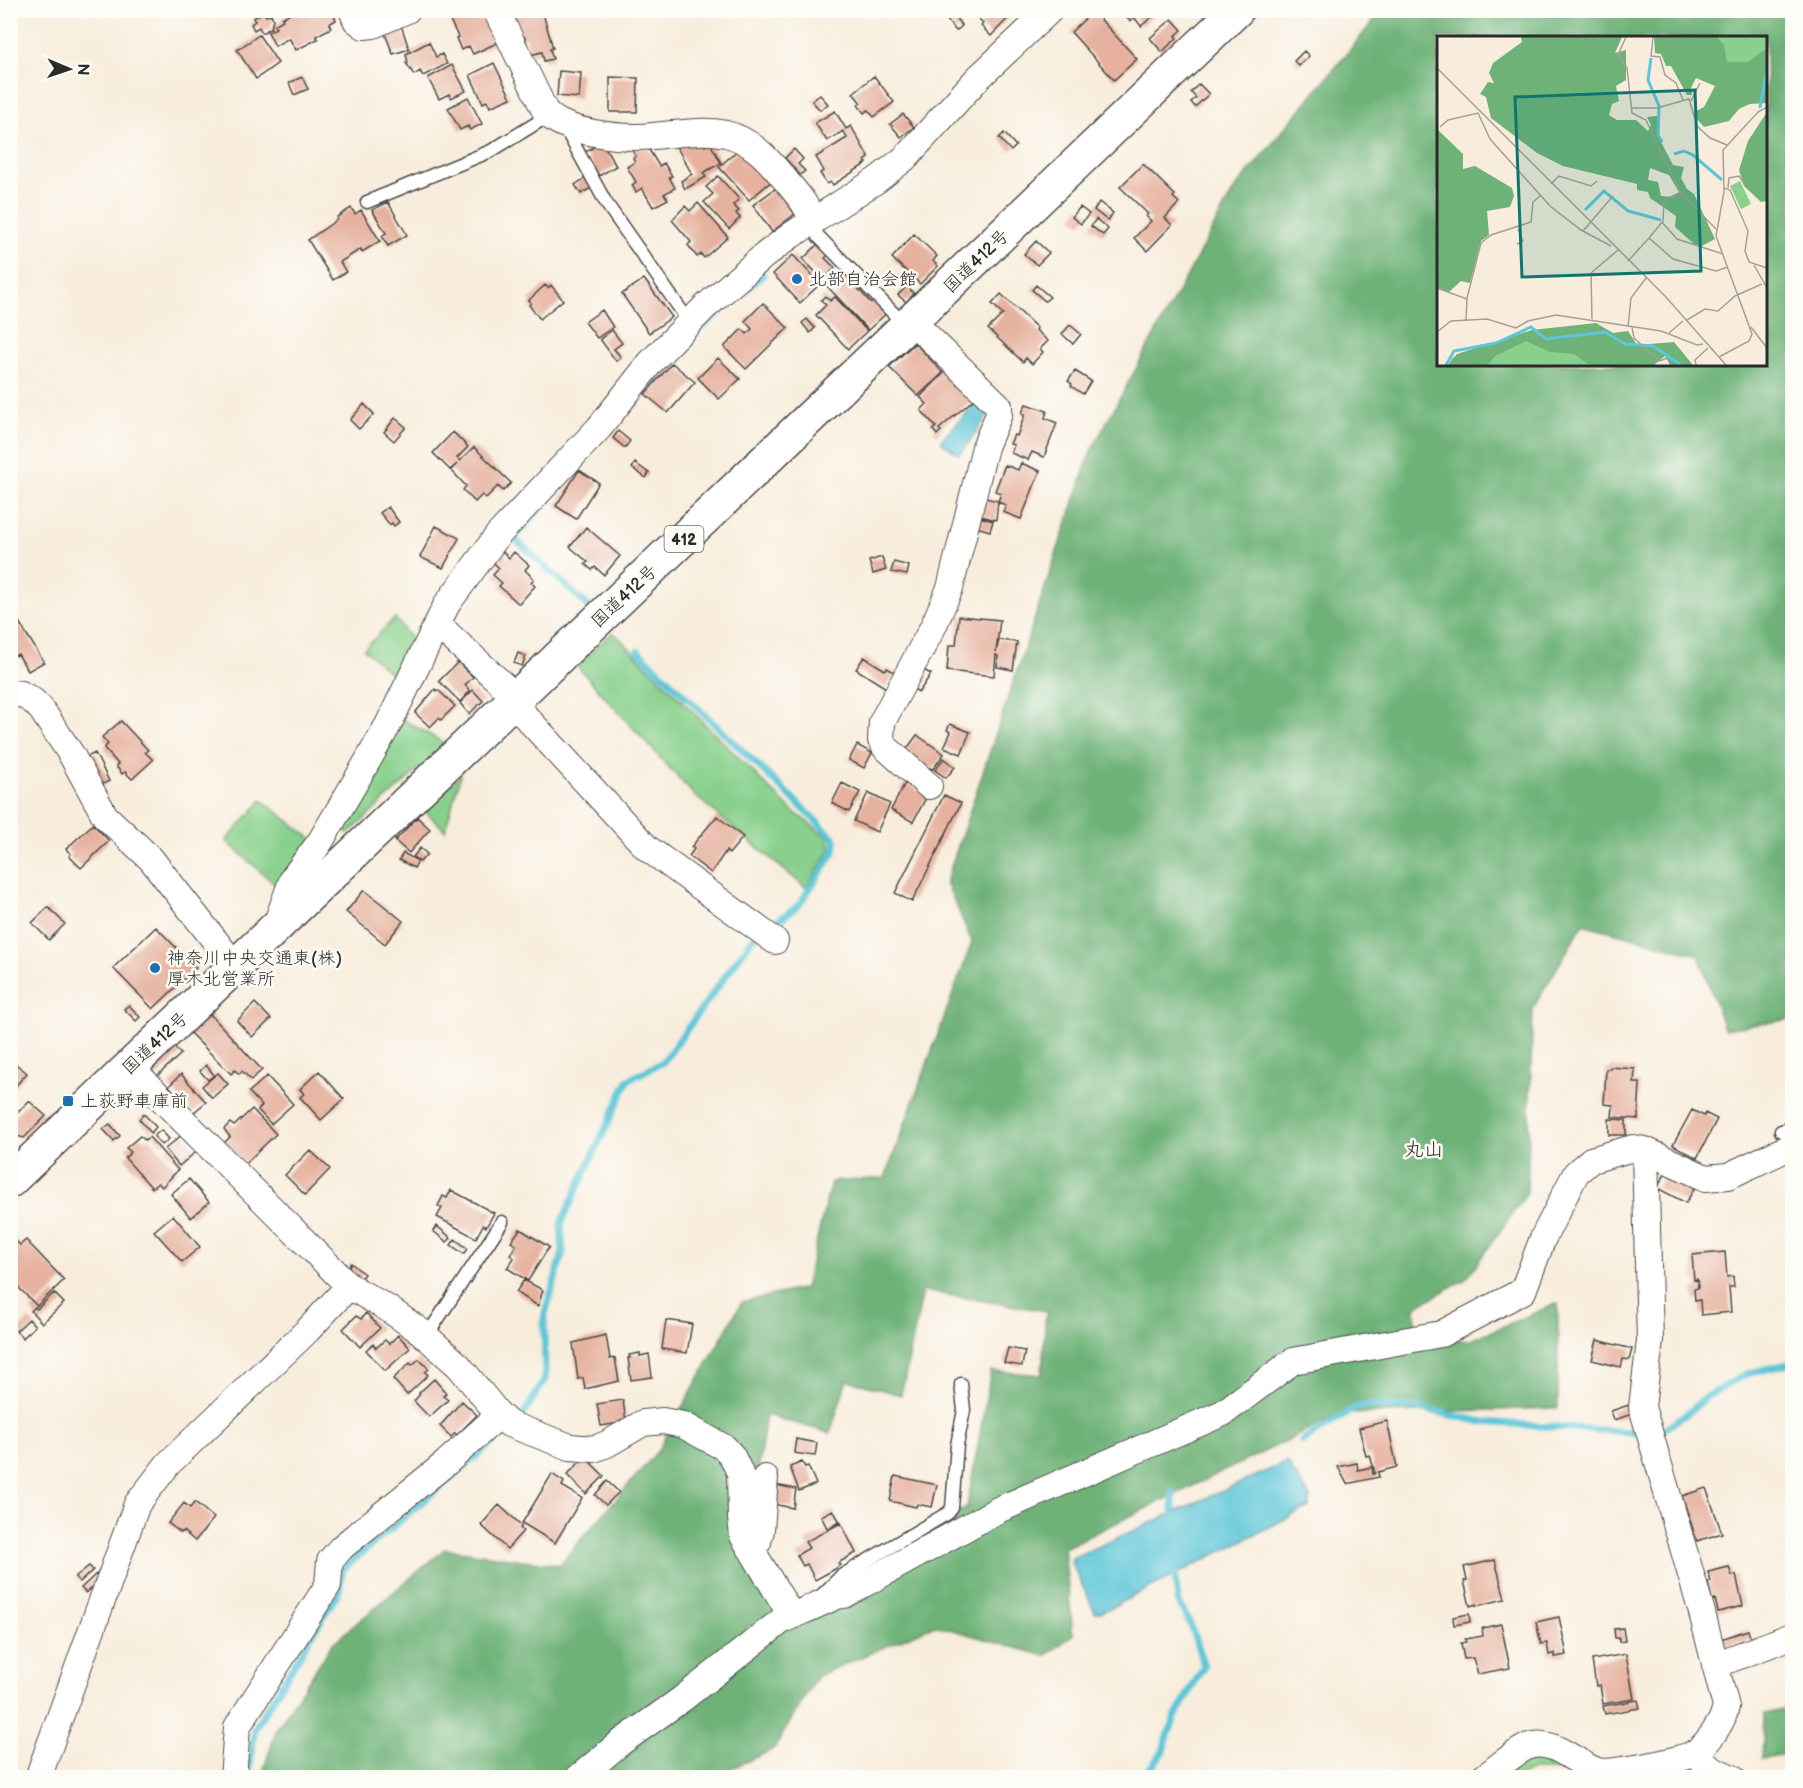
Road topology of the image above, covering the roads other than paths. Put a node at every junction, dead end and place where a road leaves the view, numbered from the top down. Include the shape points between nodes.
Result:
1 (352, 10) edge
2 (407, 10) edge
3 (496, 10) edge
4 (1237, 10) edge
5 (1039, 14) edge
6 (558, 121) junction
7 (367, 202) dead end
8 (812, 222) junction
9 (690, 322) junction
10 (910, 324) junction
11 (437, 624) junction
12 (10, 693) edge
13 (517, 698) junction
14 (929, 786) dead end
15 (275, 928) junction
16 (768, 936) dead end
17 (235, 966) junction
18 (129, 1066) junction
19 (1789, 1135) edge
20 (1645, 1150) junction
21 (10, 1181) edge
22 (502, 1222) dead end
23 (349, 1286) junction
24 (426, 1337) junction
25 (961, 1384) dead end
26 (499, 1415) junction
27 (765, 1478) dead end
28 (750, 1548) junction
29 (819, 1605) junction
30 (791, 1615) junction
31 (1792, 1636) edge
32 (1715, 1665) junction
33 (1695, 1752) junction
34 (38, 1778) edge
35 (233, 1778) edge
36 (578, 1778) edge
37 (1483, 1778) edge
38 (1732, 1778) edge

1 - 2 street via 364,26
3 - 6 street
4 - 10 highway, 国道412号 / 412
5 - 8 street via 905,158
6 - 7 lane
6 - 8 street via 607,134 727,134 758,149 771,162 810,210
6 - 9 lane via 606,203
8 - 9 street via 765,255
8 - 10 lane via 818,236
9 - 11 street via 651,362 599,428 498,535 447,604
10 - 13 highway, 国道412号 / 412
10 - 14 street via 999,406 950,588 882,722 881,740 885,747
11 - 13 street
11 - 15 street via 388,726 320,842 293,878
12 - 17 street via 21,694 41,709 105,816 151,860
13 - 15 highway, 国道412号 / 412
13 - 16 street via 524,715 647,848
15 - 17 highway, 国道412号 / 412
17 - 18 highway, 国道412号 / 412
18 - 21 highway, 国道412号 / 412
18 - 23 street
19 - 20 street via 1728,1176 1706,1178
20 - 29 street via 1633,1148 1595,1158 1576,1173 1523,1291 1487,1311 1441,1334 1293,1361 1223,1413 998,1510
20 - 32 street via 1651,1309 1642,1407
22 - 24 lane
23 - 24 street
23 - 34 street via 168,1464 137,1504
24 - 26 street via 459,1366
25 - 29 lane via 964,1410 952,1508 841,1576 822,1593
26 - 28 street via 509,1424 570,1447 594,1449 644,1423 683,1425 725,1448 732,1456 740,1473 743,1536
26 - 35 street via 330,1561 328,1585 237,1726
27 - 28 street via 761,1530 758,1542
28 - 30 street
29 - 30 street
30 - 36 street
31 - 32 street
32 - 33 street via 1725,1714 1720,1726
33 - 37 street via 1622,1771 1600,1772 1551,1746 1529,1746
33 - 38 street via 1712,1769

